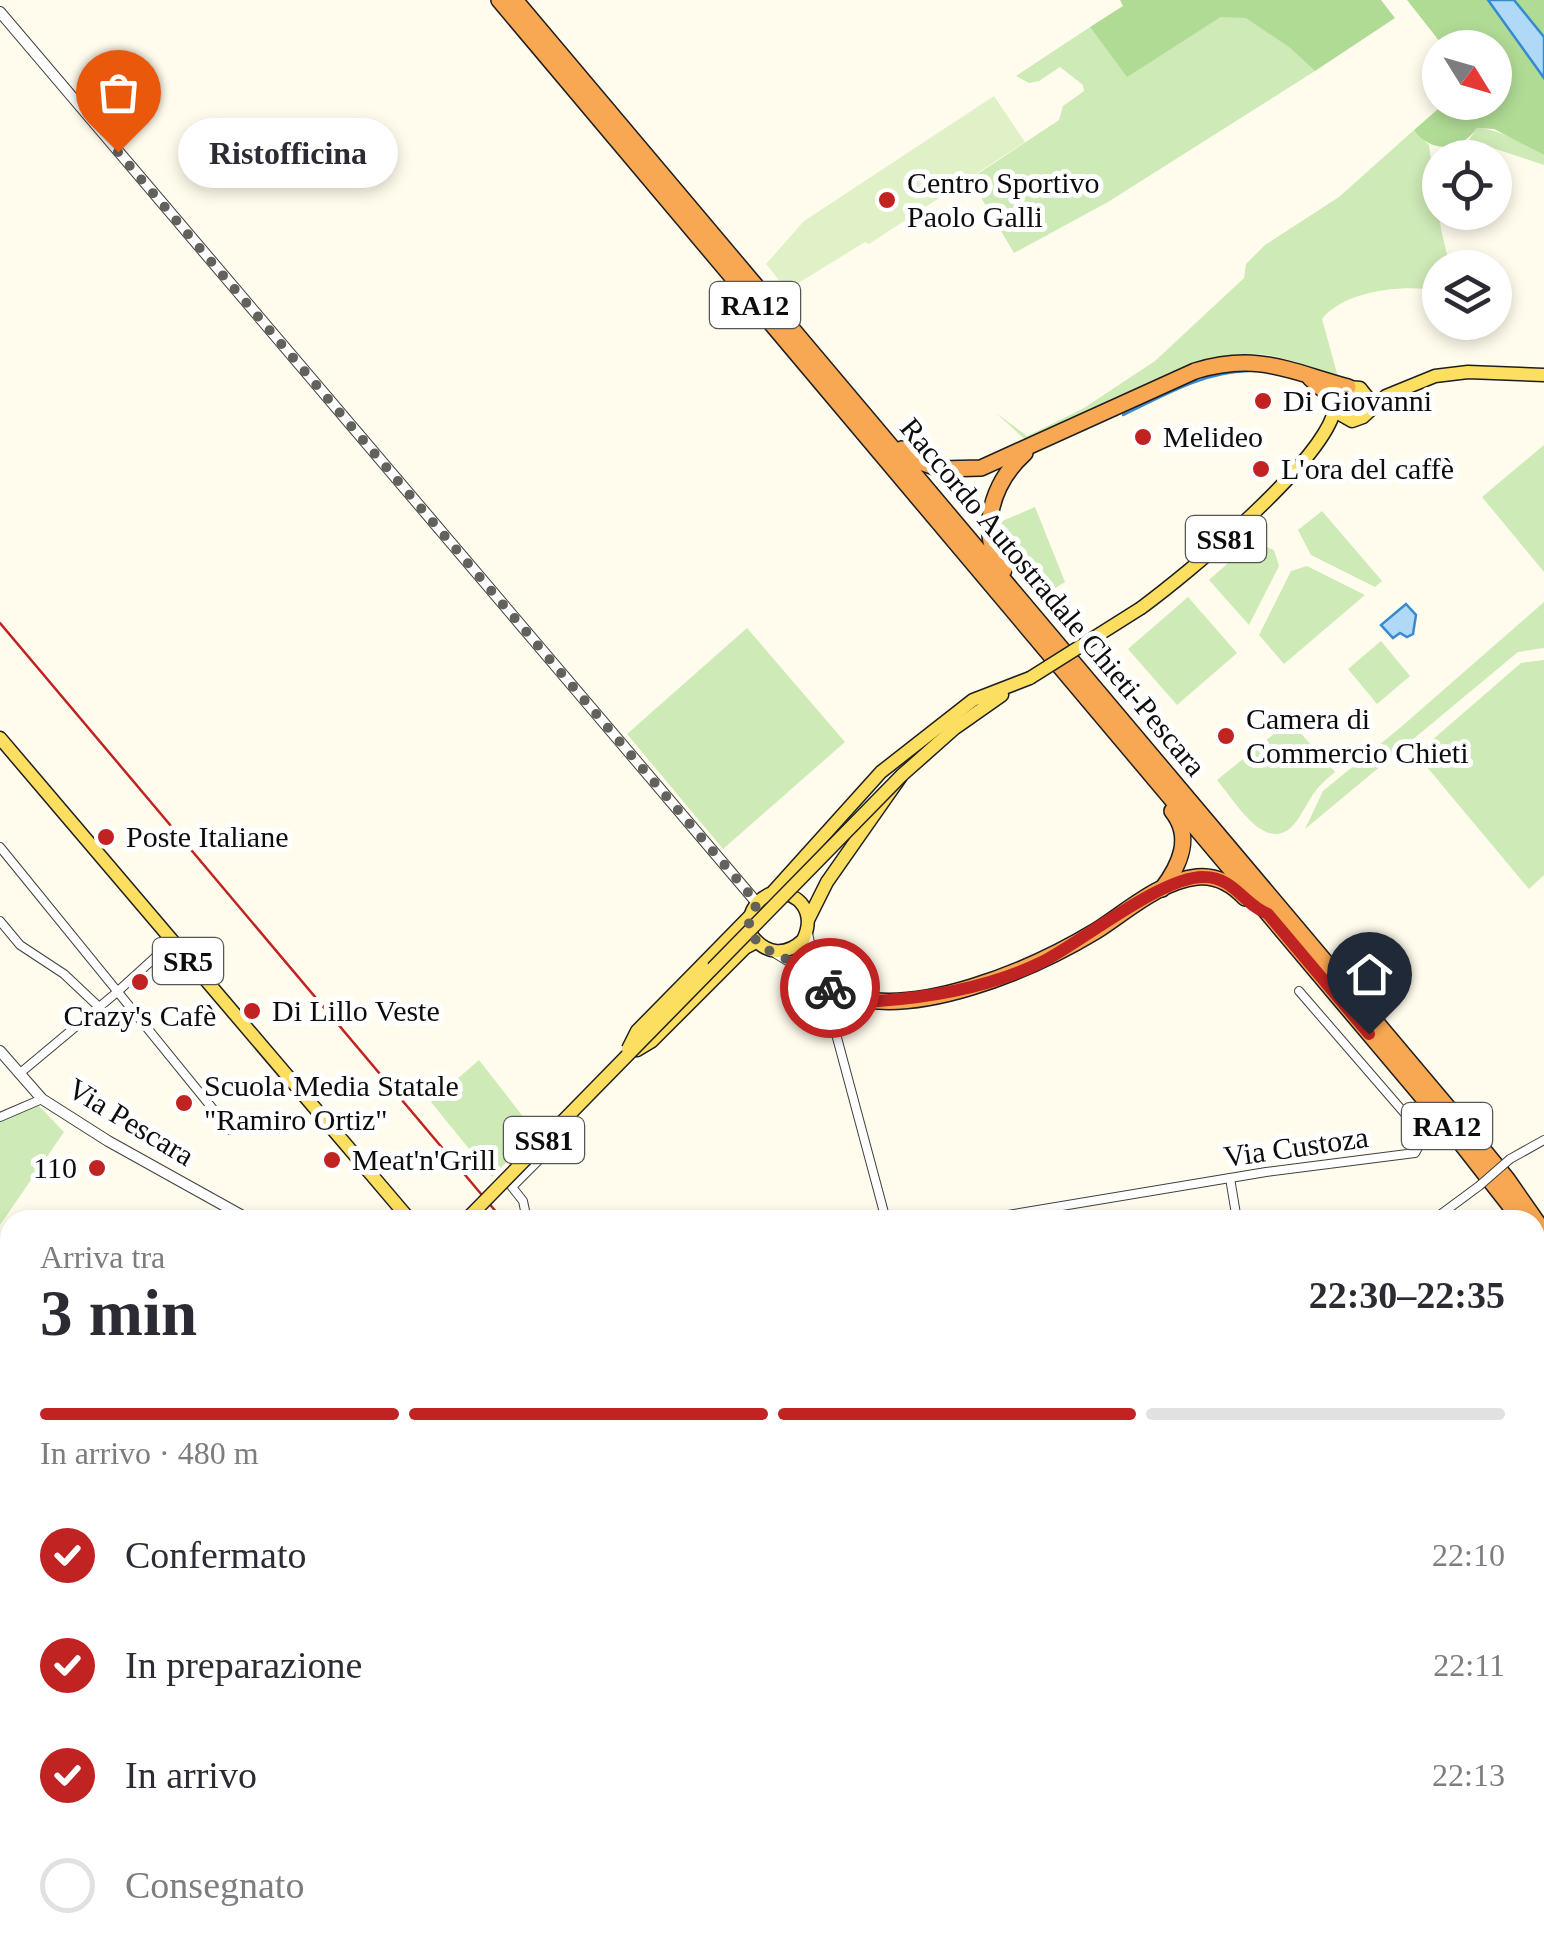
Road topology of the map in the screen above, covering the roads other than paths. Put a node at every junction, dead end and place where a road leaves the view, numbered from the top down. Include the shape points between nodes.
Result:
1 (499, 0) edge
2 (515, 0) edge
3 (0, 12) edge
4 (1307, 375) junction
5 (1544, 375) edge
6 (1352, 387) junction
7 (1401, 388) junction
8 (854, 402) junction
9 (1335, 404) junction
10 (1368, 410) junction
11 (1352, 421) junction
12 (1030, 448) junction
13 (1302, 461) junction
14 (1020, 600) junction
15 (1030, 678) junction
16 (0, 738) edge
17 (902, 775) junction
18 (1157, 782) junction
19 (0, 847) edge
20 (1162, 888) junction
21 (772, 893) junction
22 (752, 914) junction
23 (1268, 914) junction
24 (0, 921) edge
25 (808, 924) junction
26 (172, 942) junction
27 (762, 946) junction
28 (819, 983) junction
29 (1299, 992) dead end
30 (116, 993) junction
31 (840, 993) junction
32 (864, 1001) junction
33 (99, 1007) junction
34 (834, 1026) junction
35 (0, 1051) edge
36 (623, 1060) junction
37 (19, 1074) junction
38 (42, 1098) junction
39 (0, 1117) edge
40 (230, 1130) dead end
41 (1544, 1140) edge
42 (1230, 1178) junction
43 (232, 1210) edge
44 (399, 1210) edge
45 (476, 1210) edge
46 (525, 1210) edge
47 (883, 1210) edge
48 (1038, 1210) edge
49 (1235, 1210) edge
50 (1447, 1210) edge
51 (1514, 1210) edge
52 (1528, 1210) edge

1 - 18 highway, Raccordo Autostradale Chieti-Pescara / RA12
2 - 8 highway, Raccordo Autostradale Chieti-Pescara / RA12
3 - 22 street
4 - 6 highway
4 - 9 highway
4 - 12 highway via 1260,362 1218,364
5 - 7 main road, SS81 via 1448,374
6 - 7 main road
6 - 9 main road via 1340,391
6 - 10 main road via 1366,394
7 - 10 main road, SS81
8 - 12 highway via 909,455 940,470 981,468
8 - 14 highway, Raccordo Autostradale Chieti-Pescara / RA12
9 - 11 main road
9 - 13 main road via 1330,426
10 - 11 main road, SS81
11 - 13 main road, SS81
12 - 14 highway via 1002,478 990,519 995,556
13 - 15 main road, SS81, bridge via 1222,543 1141,608
14 - 52 highway, Raccordo Autostradale Chieti-Pescara / RA12
15 - 17 main road, SS81 via 955,728
15 - 21 main road via 973,700 881,772
16 - 26 main road, SR5
17 - 25 main road, bridge via 827,882
17 - 36 main road, SS81, bridge
18 - 20 highway via 1183,844
18 - 23 highway, Raccordo Autostradale Chieti-Pescara / RA12
19 - 30 street
20 - 23 highway via 1196,877 1217,879
20 - 32 highway via 1023,970 930,996
21 - 22 main road
21 - 25 main road via 792,895 806,909
22 - 27 main road
22 - 36 main road, bridge via 637,1031
22 - 46 street via 540,1136 540,1159 512,1187
23 - 51 highway, Raccordo Autostradale Chieti-Pescara / RA12
24 - 33 street via 20,945
25 - 27 main road via 796,947 778,952
25 - 31 street via 815,966
26 - 30 street
26 - 44 main road, SR5
27 - 28 street
27 - 36 main road, bridge via 720,972 652,1041
28 - 31 street
28 - 34 street
29 - 42 street, Via Custoza via 1413,1123 1419,1149
30 - 33 street
30 - 40 street
31 - 32 highway
31 - 34 street
32 - 34 highway
33 - 37 street
34 - 47 street
35 - 37 street, Via Pescara
36 - 45 main road, SS81, bridge
37 - 38 street, Via Pescara
38 - 39 street
38 - 43 street, Via Pescara
41 - 50 street, bridge
42 - 48 street, Via Custoza
42 - 49 street

